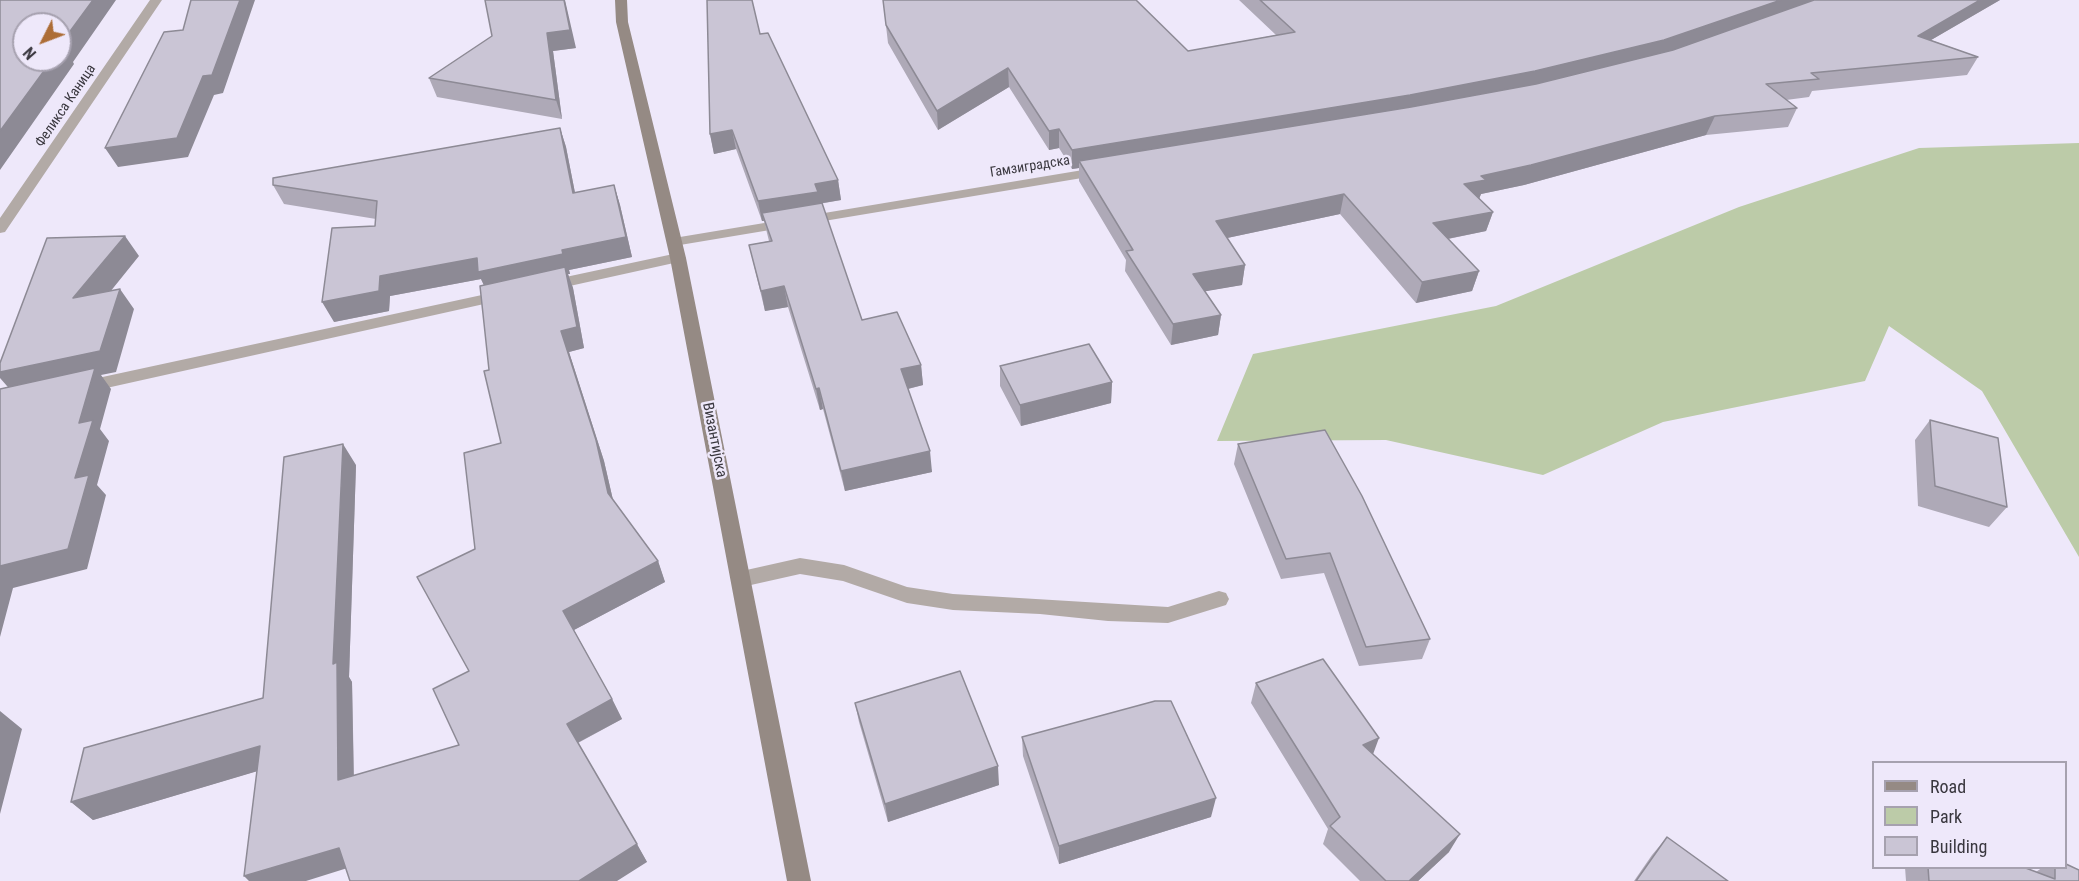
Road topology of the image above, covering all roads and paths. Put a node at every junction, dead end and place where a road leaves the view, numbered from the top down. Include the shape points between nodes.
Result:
1 (156, 0) edge
2 (621, 0) edge
3 (1116, 168) edge
4 (0, 229) edge
5 (676, 250) junction
6 (69, 390) edge
7 (742, 579) junction
8 (1219, 599) dead end
9 (799, 881) edge

1 - 4 street, Феликса Каница
2 - 5 street, Византијска via 622,22
3 - 5 street, Гамзиградска
5 - 6 street, Гамзиградска via 522,292
5 - 7 street, Византијска
7 - 8 street via 800,566 844,573 907,595 1108,613 1168,615
7 - 9 street, Византијска

